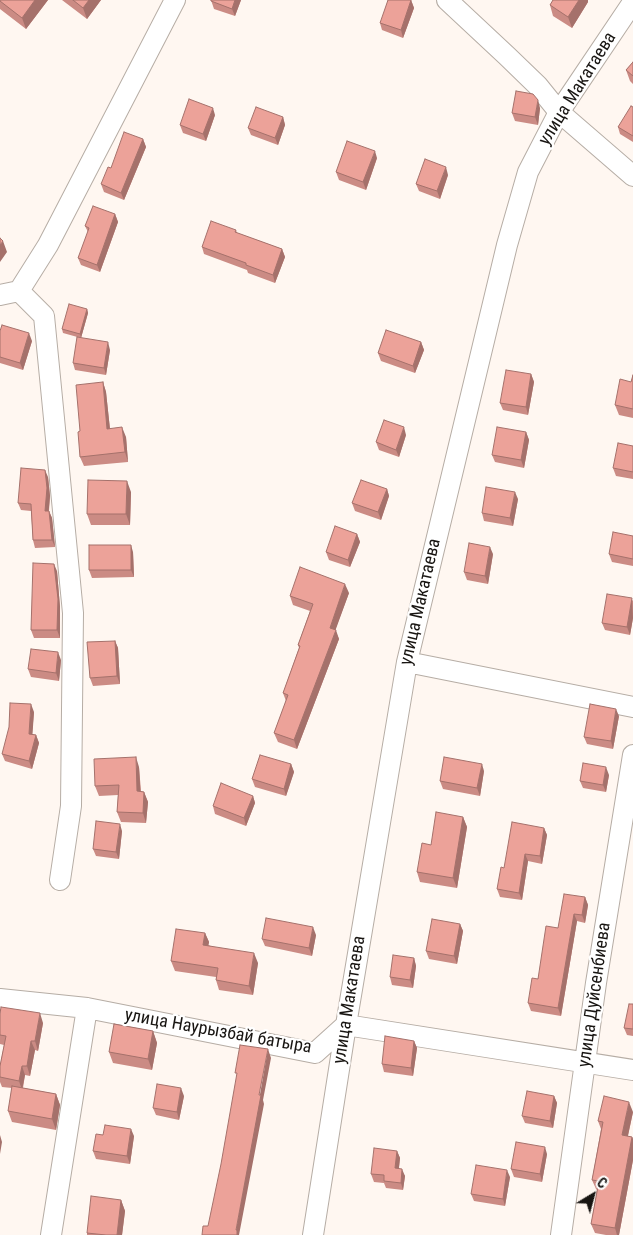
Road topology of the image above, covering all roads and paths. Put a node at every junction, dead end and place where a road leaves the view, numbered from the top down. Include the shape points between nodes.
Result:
1 (175, 0) edge
2 (447, 0) edge
3 (633, 2) edge
4 (559, 112) junction
5 (633, 176) edge
6 (10, 293) edge
7 (407, 662) junction
8 (633, 707) edge
9 (633, 755) edge
10 (60, 880) dead end
11 (0, 999) edge
12 (87, 1008) junction
13 (346, 1025) junction
14 (585, 1062) junction
15 (633, 1070) edge
16 (51, 1235) edge
17 (313, 1235) edge
18 (561, 1235) edge

1 - 6 street via 48,245
2 - 4 street via 514,62
3 - 4 street, улица Макатаева
4 - 5 street
4 - 7 street, улица Макатаева via 528,172 507,244
6 - 10 street via 44,316 73,613 71,806
7 - 8 street
7 - 13 street, улица Макатаева
9 - 14 street, улица Дуйсенбиева
11 - 12 street, улица Наурызбай батыра
12 - 13 street, улица Наурызбай батыра via 315,1053
12 - 16 street
13 - 14 street
13 - 17 street, улица Макатаева
14 - 15 street
14 - 18 street, улица Дуйсенбиева

